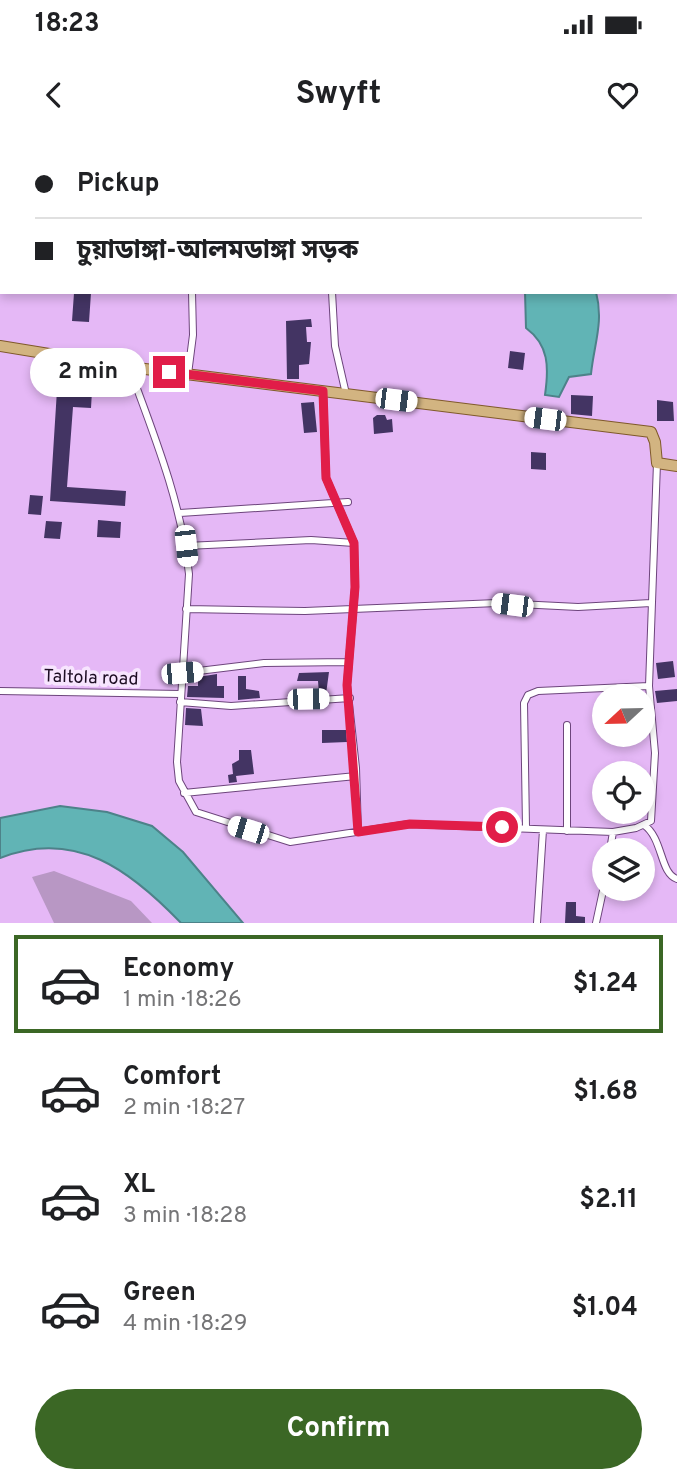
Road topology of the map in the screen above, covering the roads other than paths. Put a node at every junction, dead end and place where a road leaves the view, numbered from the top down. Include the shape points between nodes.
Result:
1 (192, 294) edge
2 (332, 294) edge
3 (0, 346) edge
4 (129, 367) junction
5 (188, 374) junction
6 (323, 391) junction
7 (346, 394) junction
8 (657, 463) junction
9 (677, 466) edge
10 (348, 502) dead end
11 (335, 503) junction
12 (180, 513) junction
13 (354, 543) junction
14 (186, 546) junction
15 (651, 603) junction
16 (351, 608) junction
17 (186, 609) junction
18 (349, 662) junction
19 (182, 673) junction
20 (649, 684) edge
21 (592, 689) edge
22 (0, 691) edge
23 (181, 698) junction
24 (350, 698) junction
25 (567, 725) dead end
26 (654, 747) edge
27 (356, 776) junction
28 (184, 793) junction
29 (644, 825) junction
30 (526, 827) junction
31 (543, 830) junction
32 (567, 831) junction
33 (358, 832) junction
34 (613, 832) junction
35 (612, 838) edge
36 (677, 879) edge
37 (601, 901) edge
38 (537, 923) edge
39 (596, 923) edge

1 - 5 street
2 - 7 street via 335,346
3 - 4 main road
4 - 5 main road
4 - 12 street
5 - 6 main road
6 - 7 main road
6 - 11 street via 326,478
7 - 8 main road via 651,432
8 - 9 main road
8 - 15 street
10 - 11 street
11 - 12 street
11 - 13 street
12 - 14 street
13 - 14 street via 311,540
13 - 16 street
14 - 17 street
15 - 16 street
15 - 20 street
16 - 17 street
16 - 18 street
17 - 19 street
18 - 19 street via 264,663
18 - 24 street
19 - 23 street
21 - 30 street via 538,691 524,703
22 - 23 street, Taltola road
23 - 24 street, Taltola road via 231,706
23 - 28 street via 177,762
24 - 27 street
25 - 32 street
26 - 29 street via 651,821
27 - 28 street
27 - 33 street
28 - 33 street via 196,812 206,817 290,842
29 - 34 street
29 - 36 street via 655,836 667,871
30 - 31 street
30 - 33 street via 410,824
31 - 32 street
31 - 38 street
32 - 34 street
34 - 35 street
37 - 39 street

